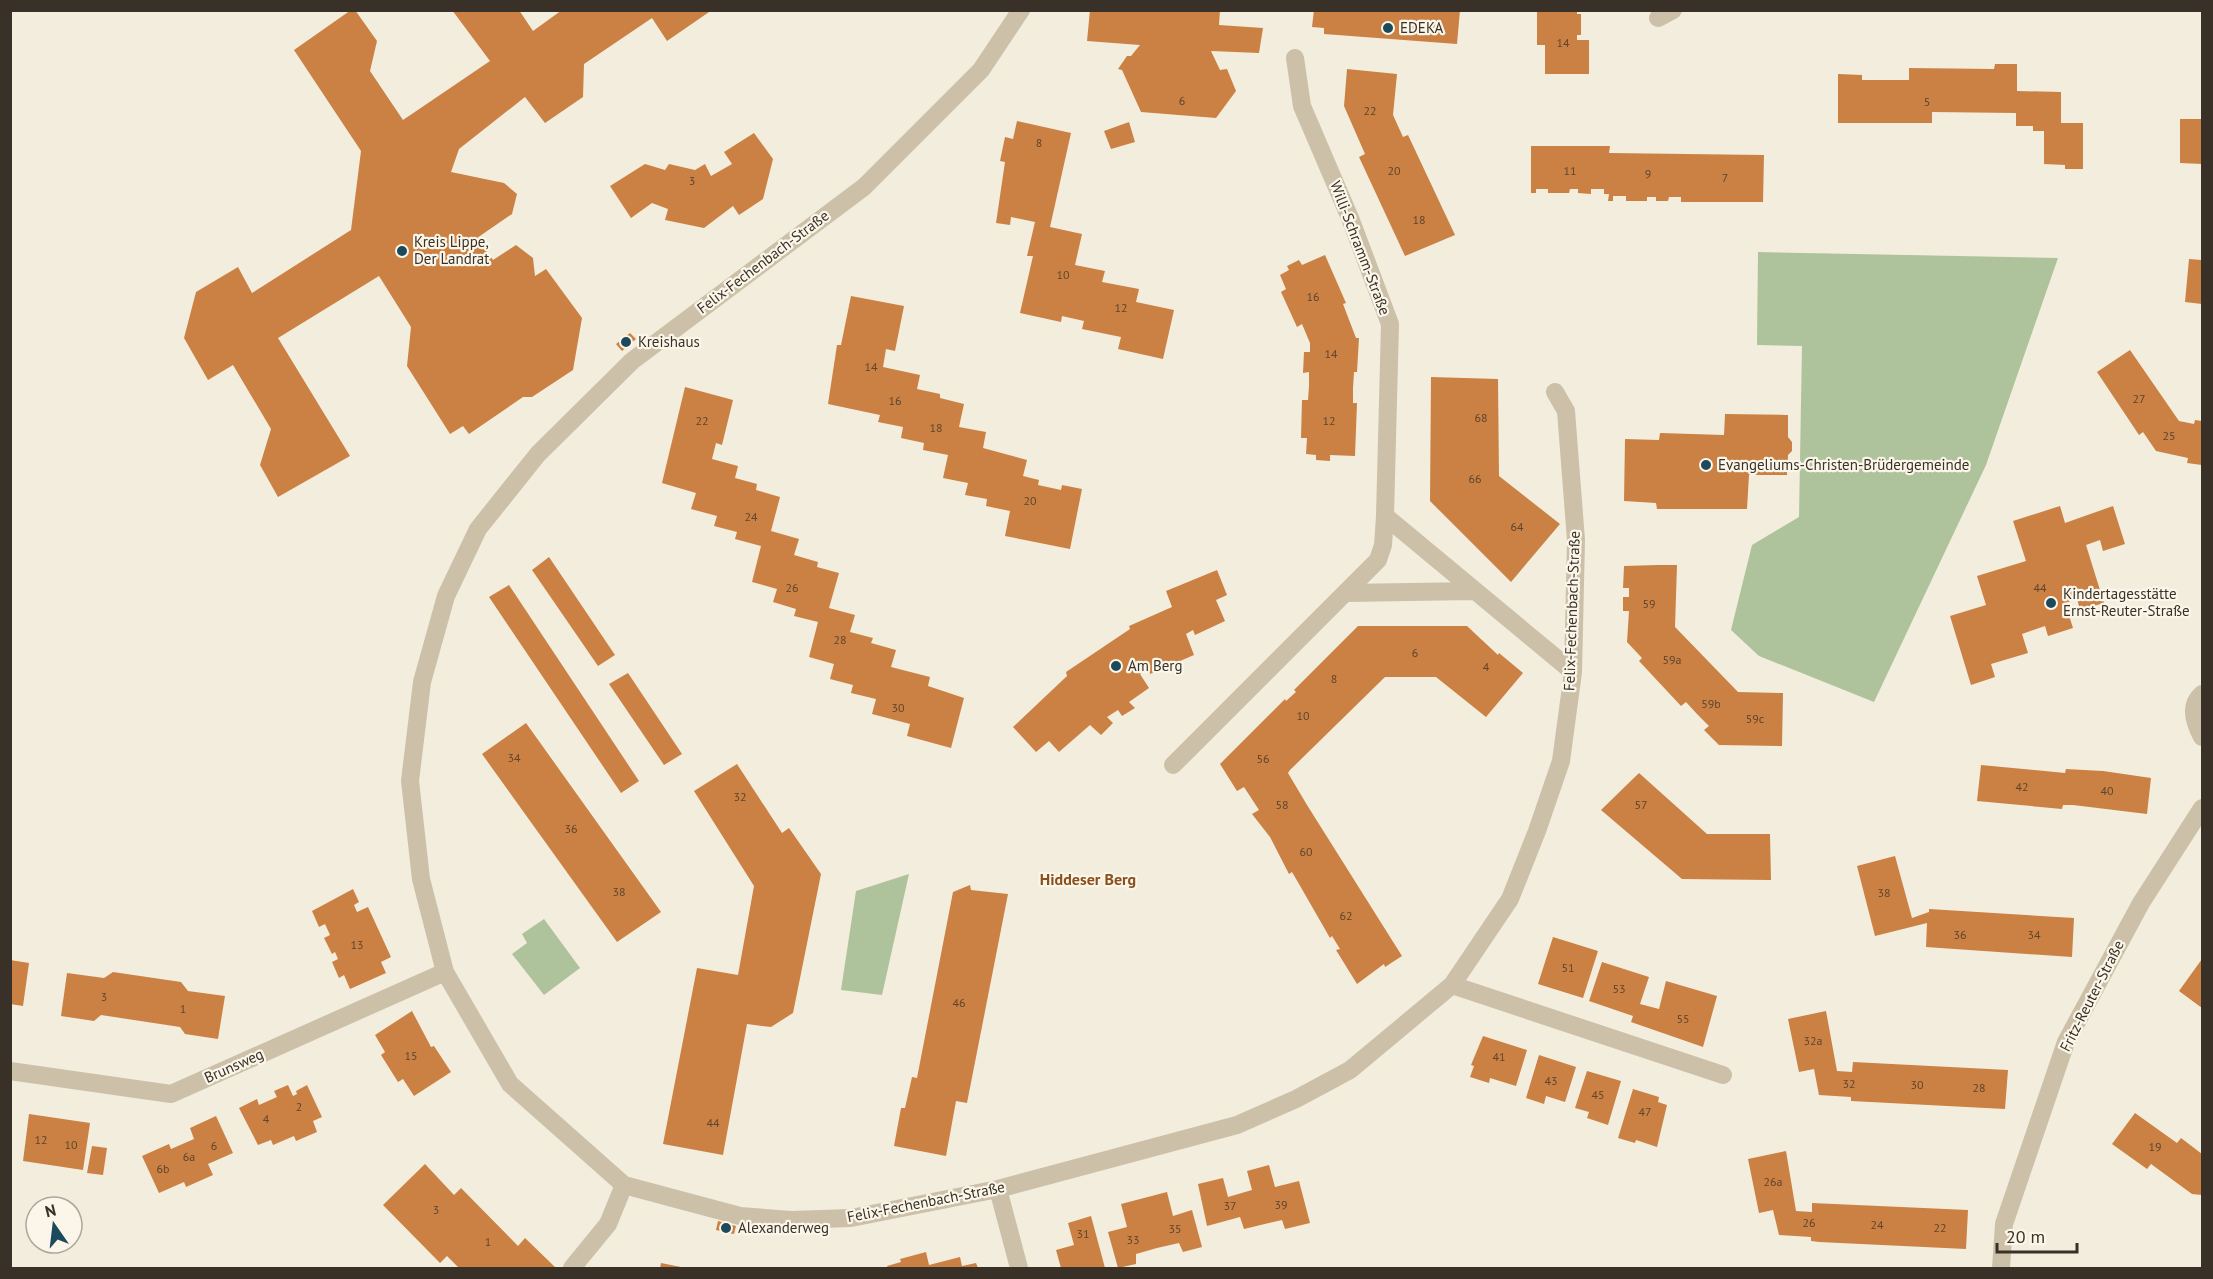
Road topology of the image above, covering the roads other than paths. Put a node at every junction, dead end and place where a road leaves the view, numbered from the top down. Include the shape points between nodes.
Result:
1 (1022, 10) edge
2 (1295, 58) dead end
3 (1555, 392) dead end
4 (1385, 516) junction
5 (1474, 591) junction
6 (1346, 593) junction
7 (1573, 672) junction
8 (2202, 694) edge
9 (2202, 738) edge
10 (1173, 765) dead end
11 (2202, 808) edge
12 (445, 972) junction
13 (1452, 986) junction
14 (10, 1071) edge
15 (1723, 1075) dead end
16 (624, 1185) junction
17 (998, 1189) junction
18 (572, 1269) edge
19 (1019, 1269) edge
20 (2001, 1269) edge

1 - 12 street, Felix-Fechenbach-Straße via 981,70 864,187 632,361 537,454 478,530 446,596 422,682 410,781 421,879
2 - 4 street, Willi-Schramm-Straße via 1302,106 1390,324
3 - 7 street, Felix-Fechenbach-Straße via 1566,411 1576,540
4 - 5 street
4 - 6 street, Willi-Schramm-Straße via 1378,560
5 - 6 street
5 - 7 street
6 - 10 street, Willi-Schramm-Straße
7 - 13 street, Felix-Fechenbach-Straße via 1561,761 1537,831 1510,898
8 - 9 street via 2194,710
11 - 20 street, Fritz-Reuter-Straße via 2141,903 2066,1042 2004,1224
12 - 14 street, Brunsweg via 171,1094
12 - 16 street, Felix-Fechenbach-Straße via 510,1084
13 - 15 street
13 - 17 street, Felix-Fechenbach-Straße via 1350,1070 1296,1099 1237,1125
16 - 17 street, Felix-Fechenbach-Straße via 740,1216 791,1220 851,1218
16 - 18 street via 608,1224
17 - 19 street

